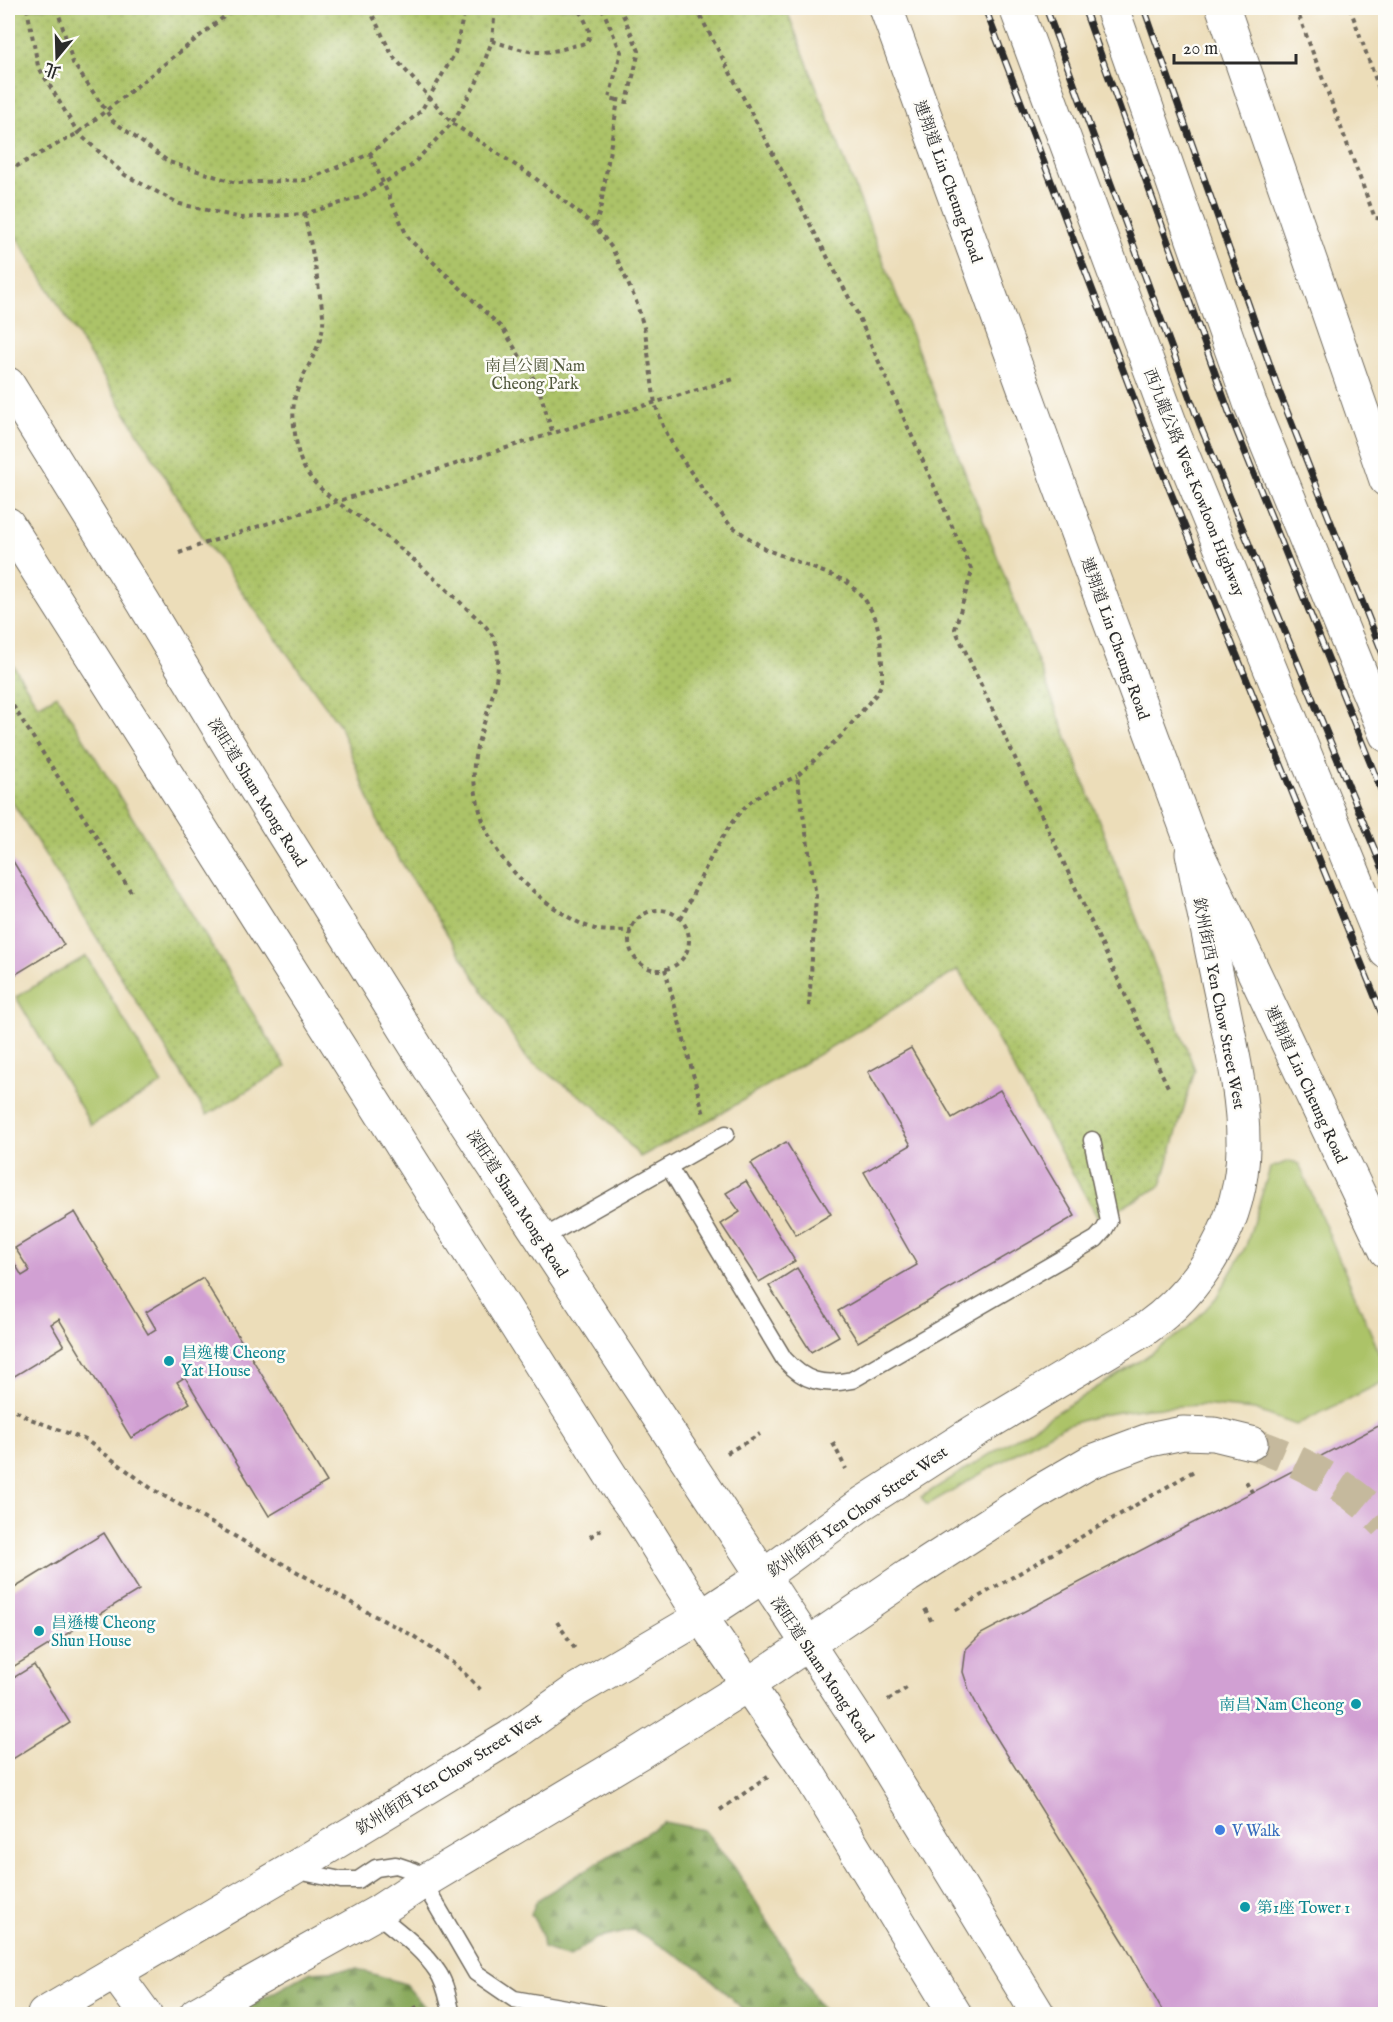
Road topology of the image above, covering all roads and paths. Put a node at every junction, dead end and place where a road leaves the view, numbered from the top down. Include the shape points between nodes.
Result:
1 (27, 8) edge
2 (57, 8) edge
3 (235, 8) edge
4 (369, 8) edge
5 (465, 8) edge
6 (495, 8) edge
7 (578, 8) edge
8 (602, 8) edge
9 (620, 8) edge
10 (696, 8) edge
11 (886, 8) edge
12 (1016, 8) edge
13 (1112, 8) edge
14 (1223, 8) edge
15 (1296, 8) edge
16 (1350, 8) edge
17 (492, 41) junction
18 (618, 100) junction
19 (1386, 108) edge
20 (452, 123) junction
21 (78, 133) junction
22 (370, 154) junction
23 (8, 171) edge
24 (383, 183) junction
25 (304, 214) junction
26 (1386, 219) edge
27 (595, 226) junction
28 (734, 379) dead end
29 (8, 384) edge
30 (655, 404) junction
31 (553, 434) junction
32 (1386, 480) edge
33 (337, 501) junction
34 (8, 524) edge
35 (179, 553) dead end
36 (8, 698) edge
37 (1386, 735) edge
38 (797, 776) junction
39 (1188, 833) junction
40 (133, 896) dead end
41 (681, 920) junction
42 (631, 931) junction
43 (1386, 952) edge
44 (665, 969) junction
45 (809, 1006) dead end
46 (1168, 1087) dead end
47 (706, 1120) dead end
48 (726, 1134) dead end
49 (1092, 1140) dead end
50 (669, 1167) junction
51 (541, 1239) junction
52 (1386, 1251) edge
53 (8, 1406) edge
54 (1246, 1457) joint
55 (1198, 1469) dead end
56 (1253, 1494) dead end
57 (762, 1576) junction
58 (956, 1610) dead end
59 (701, 1617) junction
60 (807, 1646) junction
61 (749, 1684) junction
62 (483, 1692) dead end
63 (292, 1869) junction
64 (423, 1882) junction
65 (376, 1913) junction
66 (115, 1973) junction
67 (44, 2014) edge
68 (145, 2014) edge
69 (196, 2014) edge
70 (452, 2014) edge
71 (600, 2014) edge
72 (955, 2014) edge
73 (1038, 2014) edge

1 - 21 path via 38,66
2 - 22 path via 73,63 113,121 169,162 236,183 306,180
3 - 21 path
4 - 20 path via 392,55
5 - 22 path via 455,53 421,111
6 - 17 path
7 - 17 path via 590,34 584,43 537,53
8 - 18 path via 621,52 609,98
9 - 18 path via 639,51 627,102
10 - 46 path via 857,314 972,571 955,629
11 - 39 main road, 連翔道 Lin Cheung Road
12 - 43 main road, 西九龍公路 West Kowloon Highway via 1175,436
13 - 37 main road via 1250,403
14 - 32 main road
15 - 26 path via 1375,218
16 - 19 path
17 - 20 path via 476,84
18 - 27 path
20 - 24 path via 411,166
20 - 27 path via 535,178
21 - 23 path
21 - 25 path via 124,175 180,204 242,218
22 - 24 path
24 - 25 path via 361,197
24 - 31 path via 408,238 503,329 538,386
25 - 33 path via 323,327 295,396 294,416 299,454 306,470
27 - 30 path via 612,249 636,301 645,332
28 - 30 path
29 - 51 main road, 深旺道 Sham Mong Road via 265,805
30 - 31 path
30 - 38 path via 675,449 730,525 765,549 846,582 864,598 875,617 882,683 841,736
31 - 33 path
33 - 35 path
33 - 42 path via 384,534 489,630 494,640 498,664 474,764 474,783 494,847 559,912 596,930
34 - 59 main road
36 - 40 path
38 - 41 path via 765,791 745,807 729,827
38 - 45 path via 816,896
39 - 52 main road, 連翔道 Lin Cheung Road
39 - 57 main road, 欽州街西 Yen Chow Street West via 1235,1064 1242,1119 1240,1181 1233,1210 1214,1255 1200,1277 1166,1314 863,1503
41 - 42 path via 673,913 652,911 643,915
41 - 44 path via 689,945 681,961
42 - 44 path via 629,941 637,960 655,970
44 - 47 path
48 - 50 lane
49 - 50 lane via 1109,1221 1100,1235 852,1380 835,1383 804,1376 784,1359
50 - 51 lane
51 - 57 main road, 深旺道 Sham Mong Road
53 - 62 path via 28,1418 86,1440 152,1489 412,1635 456,1665
54 - 56 path
54 - 60 main road via 1214,1434 1183,1433 1149,1440 1090,1462 908,1576
55 - 58 path
57 - 59 main road, 欽州街西 Yen Chow Street West
57 - 60 main road, 深旺道 Sham Mong Road
59 - 61 main road
59 - 63 main road, 欽州街西 Yen Chow Street West via 575,1691 510,1737
60 - 61 main road
60 - 73 main road, 深旺道 Sham Mong Road via 869,1737
61 - 64 main road
61 - 72 main road via 809,1774
63 - 64 lane via 358,1880 376,1869 396,1865 414,1871
63 - 66 main road, 欽州街西 Yen Chow Street West
64 - 65 main road
64 - 71 lane via 476,1973 514,1999
65 - 69 main road
65 - 70 lane via 437,1971
66 - 67 main road, 欽州街西 Yen Chow Street West
66 - 68 main road

